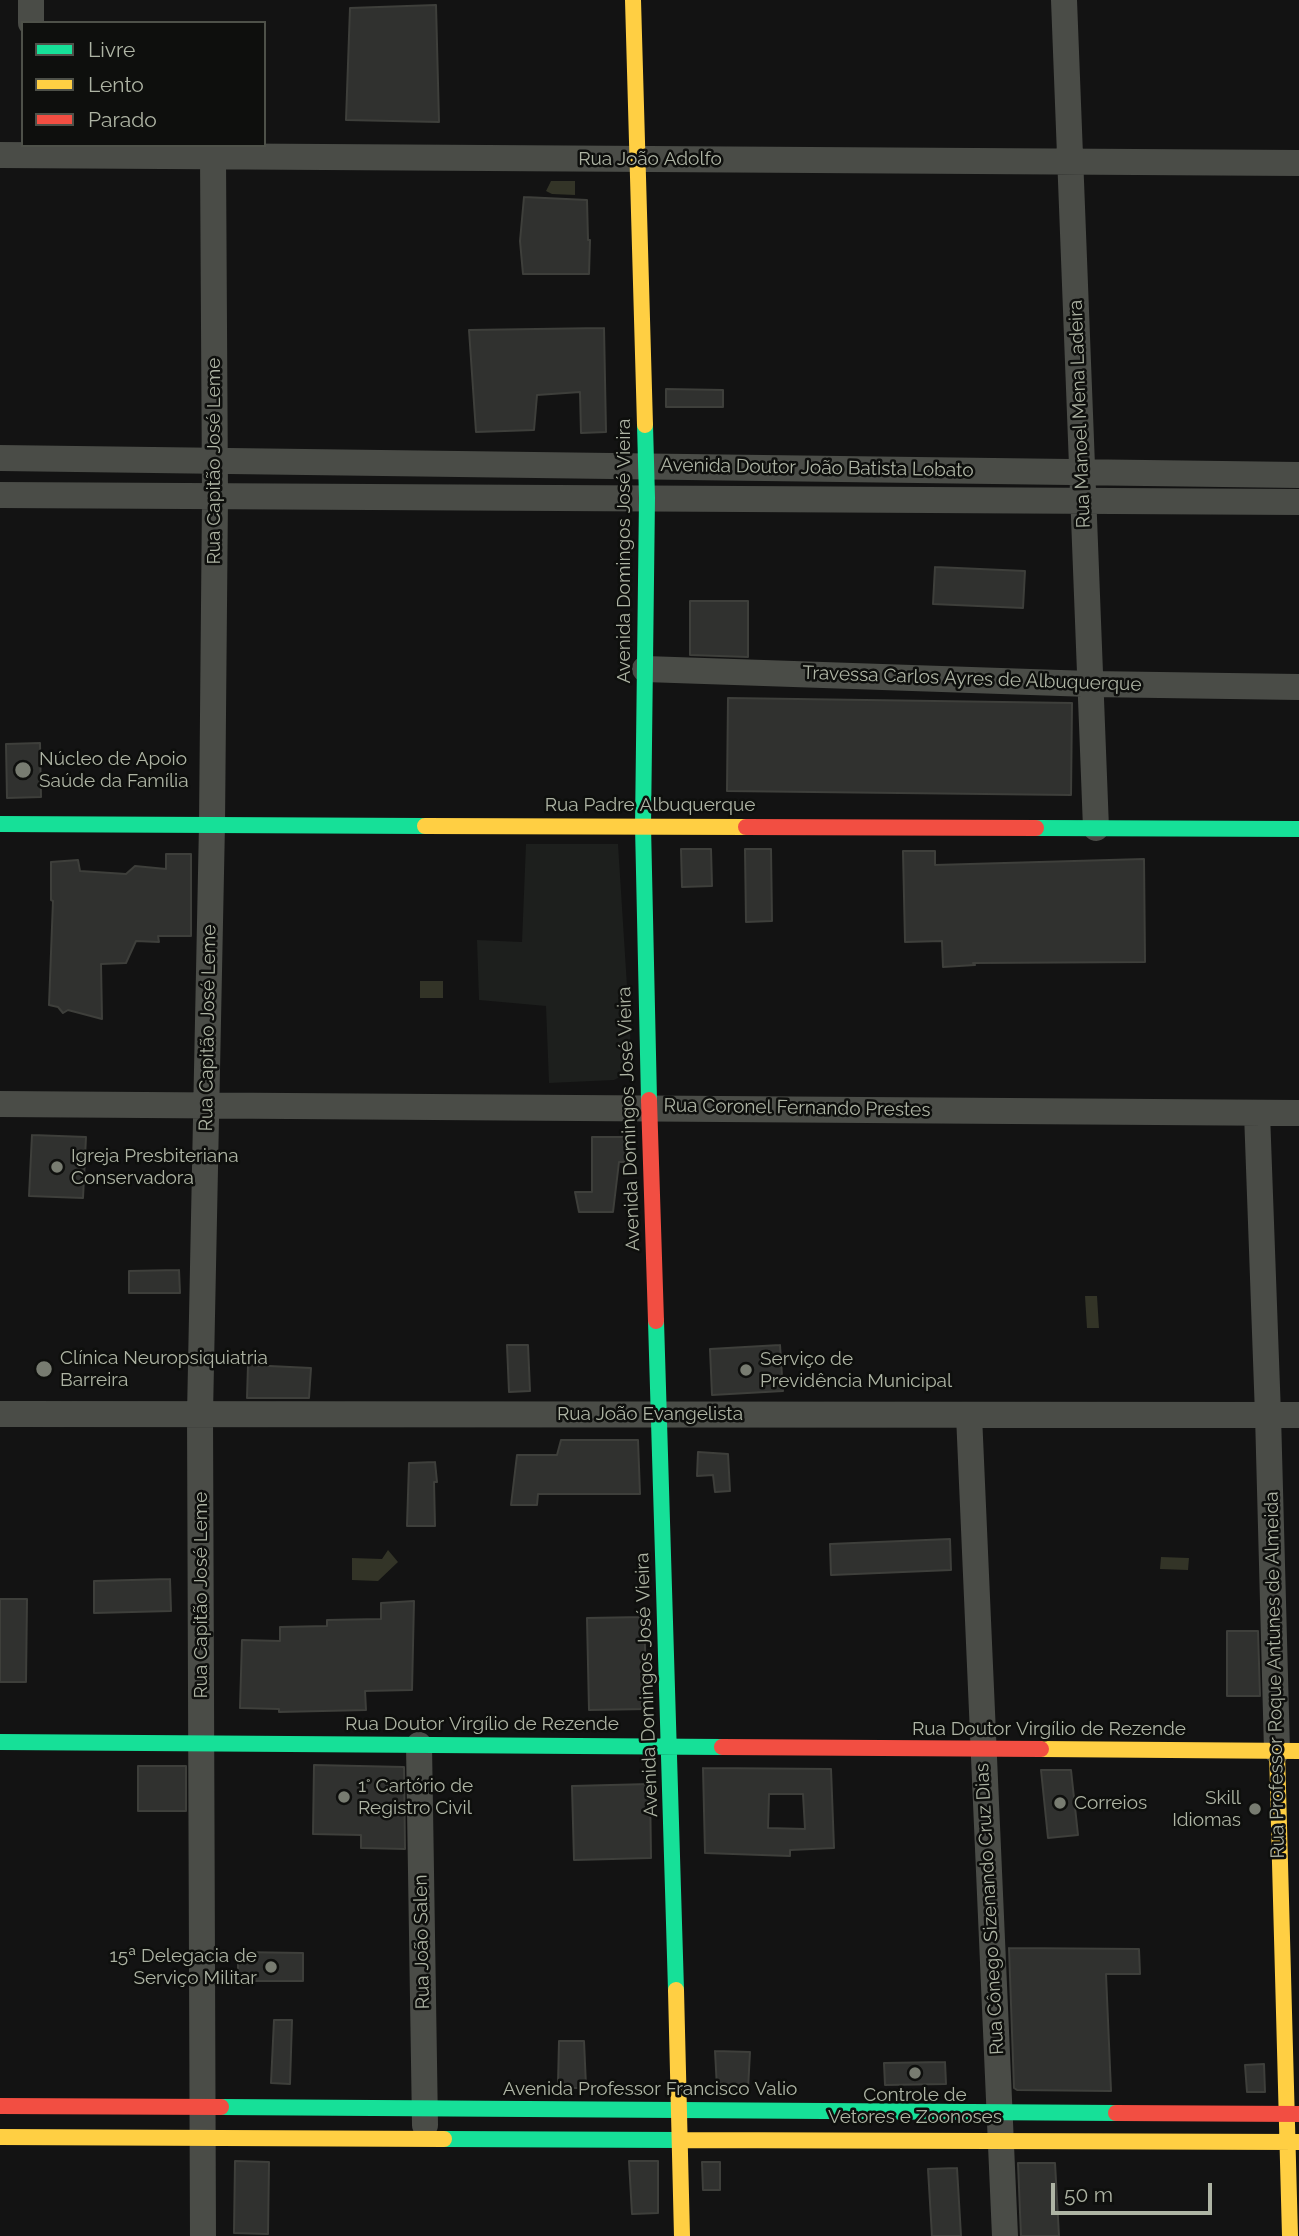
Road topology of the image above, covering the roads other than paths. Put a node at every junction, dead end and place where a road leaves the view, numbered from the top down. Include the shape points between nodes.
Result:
1 (31, 0) edge
2 (633, 0) edge
3 (1064, 0) edge
4 (30, 21) edge
5 (30, 150) edge
6 (0, 155) edge
7 (213, 156) junction
8 (637, 159) junction
9 (1070, 162) junction
10 (1299, 163) edge
11 (0, 458) edge
12 (214, 461) junction
13 (646, 466) junction
14 (1082, 472) junction
15 (1299, 475) edge
16 (0, 495) edge
17 (215, 496) junction
18 (647, 498) junction
19 (1083, 501) junction
20 (1299, 502) edge
21 (645, 669) junction
22 (1090, 684) junction
23 (1299, 687) edge
24 (0, 824) edge
25 (212, 824) junction
26 (643, 826) junction
27 (1096, 828) junction
28 (1299, 829) edge
29 (0, 1104) edge
30 (207, 1106) junction
31 (649, 1107) junction
32 (1256, 1113) junction
33 (1299, 1113) edge
34 (0, 1414) edge
35 (200, 1414) junction
36 (660, 1414) junction
37 (969, 1415) junction
38 (1268, 1415) junction
39 (1299, 1415) edge
40 (0, 1742) edge
41 (202, 1744) junction
42 (419, 1745) junction
43 (671, 1747) junction
44 (982, 1749) junction
45 (1288, 1751) edge
46 (0, 2106) edge
47 (48, 2106) junction
48 (203, 2107) junction
49 (425, 2109) junction
50 (679, 2110) junction
51 (999, 2112) junction
52 (1292, 2114) edge
53 (0, 2137) edge
54 (49, 2138) junction
55 (202, 2138) junction
56 (426, 2139) junction
57 (680, 2140) junction
58 (1000, 2141) junction
59 (1292, 2142) edge
60 (203, 2236) edge
61 (682, 2236) edge
62 (1004, 2236) edge
63 (1290, 2236) edge

1 - 4 street
2 - 8 main road, Avenida Domingos José Vieira
3 - 9 street, Rua Manoel Mena Ladeira
5 - 6 street, Rua João Adolfo
5 - 7 street, Rua João Adolfo
7 - 8 street, Rua João Adolfo
7 - 12 street, Rua Capitão José Leme
8 - 9 street, Rua João Adolfo
8 - 13 main road, Avenida Domingos José Vieira
9 - 10 street, Rua João Adolfo
9 - 14 street, Rua Manoel Mena Ladeira
11 - 12 street, Avenida Doutor João Batista Lobato
12 - 13 street, Avenida Doutor João Batista Lobato
12 - 17 street, Rua Capitão José Leme
13 - 14 street, Avenida Doutor João Batista Lobato
13 - 18 main road, Avenida Domingos José Vieira
14 - 15 street, Avenida Doutor João Batista Lobato
14 - 19 street, Rua Manoel Mena Ladeira
16 - 17 street, Avenida Doutor João Batista Lobato
17 - 18 street, Avenida Doutor João Batista Lobato
17 - 25 street, Rua Capitão José Leme
18 - 19 street, Avenida Doutor João Batista Lobato
18 - 21 main road, Avenida Domingos José Vieira
19 - 20 street, Avenida Doutor João Batista Lobato
19 - 22 street, Rua Manoel Mena Ladeira
21 - 22 street, Travessa Carlos Ayres de Albuquerque
21 - 26 main road, Avenida Domingos José Vieira
22 - 23 street, Travessa Carlos Ayres de Albuquerque
22 - 27 street, Rua Manoel Mena Ladeira
24 - 25 main road, Rua Padre Albuquerque
25 - 26 main road, Rua Padre Albuquerque
25 - 30 street, Rua Capitão José Leme
26 - 27 main road, Rua Padre Albuquerque
26 - 31 main road, Avenida Domingos José Vieira
27 - 28 main road, Rua Padre Albuquerque
29 - 30 street, Rua Coronel Fernando Prestes
30 - 31 street, Rua Coronel Fernando Prestes
30 - 35 street, Rua Capitão José Leme
31 - 32 street, Rua Coronel Fernando Prestes
31 - 36 main road, Avenida Domingos José Vieira
32 - 33 street, Rua Coronel Fernando Prestes
32 - 38 street, Rua Professor Roque Antunes de Almeida
34 - 35 street, Rua João Evangelista
35 - 36 street, Rua João Evangelista
35 - 41 street, Rua Capitão José Leme
36 - 37 street, Rua João Evangelista
36 - 43 main road, Avenida Domingos José Vieira
37 - 38 street, Rua João Evangelista
37 - 44 street, Rua Cônego Sizenando Cruz Dias
38 - 39 street, Rua João Evangelista
38 - 45 street, Rua Professor Roque Antunes de Almeida
40 - 41 main road, Rua Doutor Virgílio de Rezende
41 - 42 main road, Rua Doutor Virgílio de Rezende
41 - 48 street, Rua Capitão José Leme
42 - 43 main road, Rua Doutor Virgílio de Rezende
42 - 49 street, Rua João Salen
43 - 44 main road, Rua Doutor Virgílio de Rezende
43 - 50 main road, Avenida Domingos José Vieira
44 - 45 main road, Rua Doutor Virgílio de Rezende
44 - 51 street, Rua Cônego Sizenando Cruz Dias
45 - 52 main road, Rua Professor Roque Antunes de Almeida
46 - 47 main road, Avenida Professor Francisco Valio
47 - 48 main road, Avenida Professor Francisco Valio
47 - 54 main road
48 - 49 main road, Avenida Professor Francisco Valio
48 - 55 street, Rua Capitão José Leme
49 - 50 main road, Avenida Professor Francisco Valio
49 - 56 street, Rua João Salen
50 - 51 main road, Avenida Professor Francisco Valio
50 - 57 main road, Avenida Domingos José Vieira
51 - 52 main road, Avenida Professor Francisco Valio
51 - 58 street, Rua Cônego Sizenando Cruz Dias
52 - 59 main road, Rua Professor Roque Antunes de Almeida
53 - 54 main road
54 - 55 main road
55 - 56 main road
55 - 60 street, Rua Capitão José Leme
56 - 57 main road
57 - 58 main road
57 - 61 main road, Avenida Domingos José Vieira
58 - 59 main road
58 - 62 street, Rua Cônego Sizenando Cruz Dias
59 - 63 main road, Rua Professor Roque Antunes de Almeida

